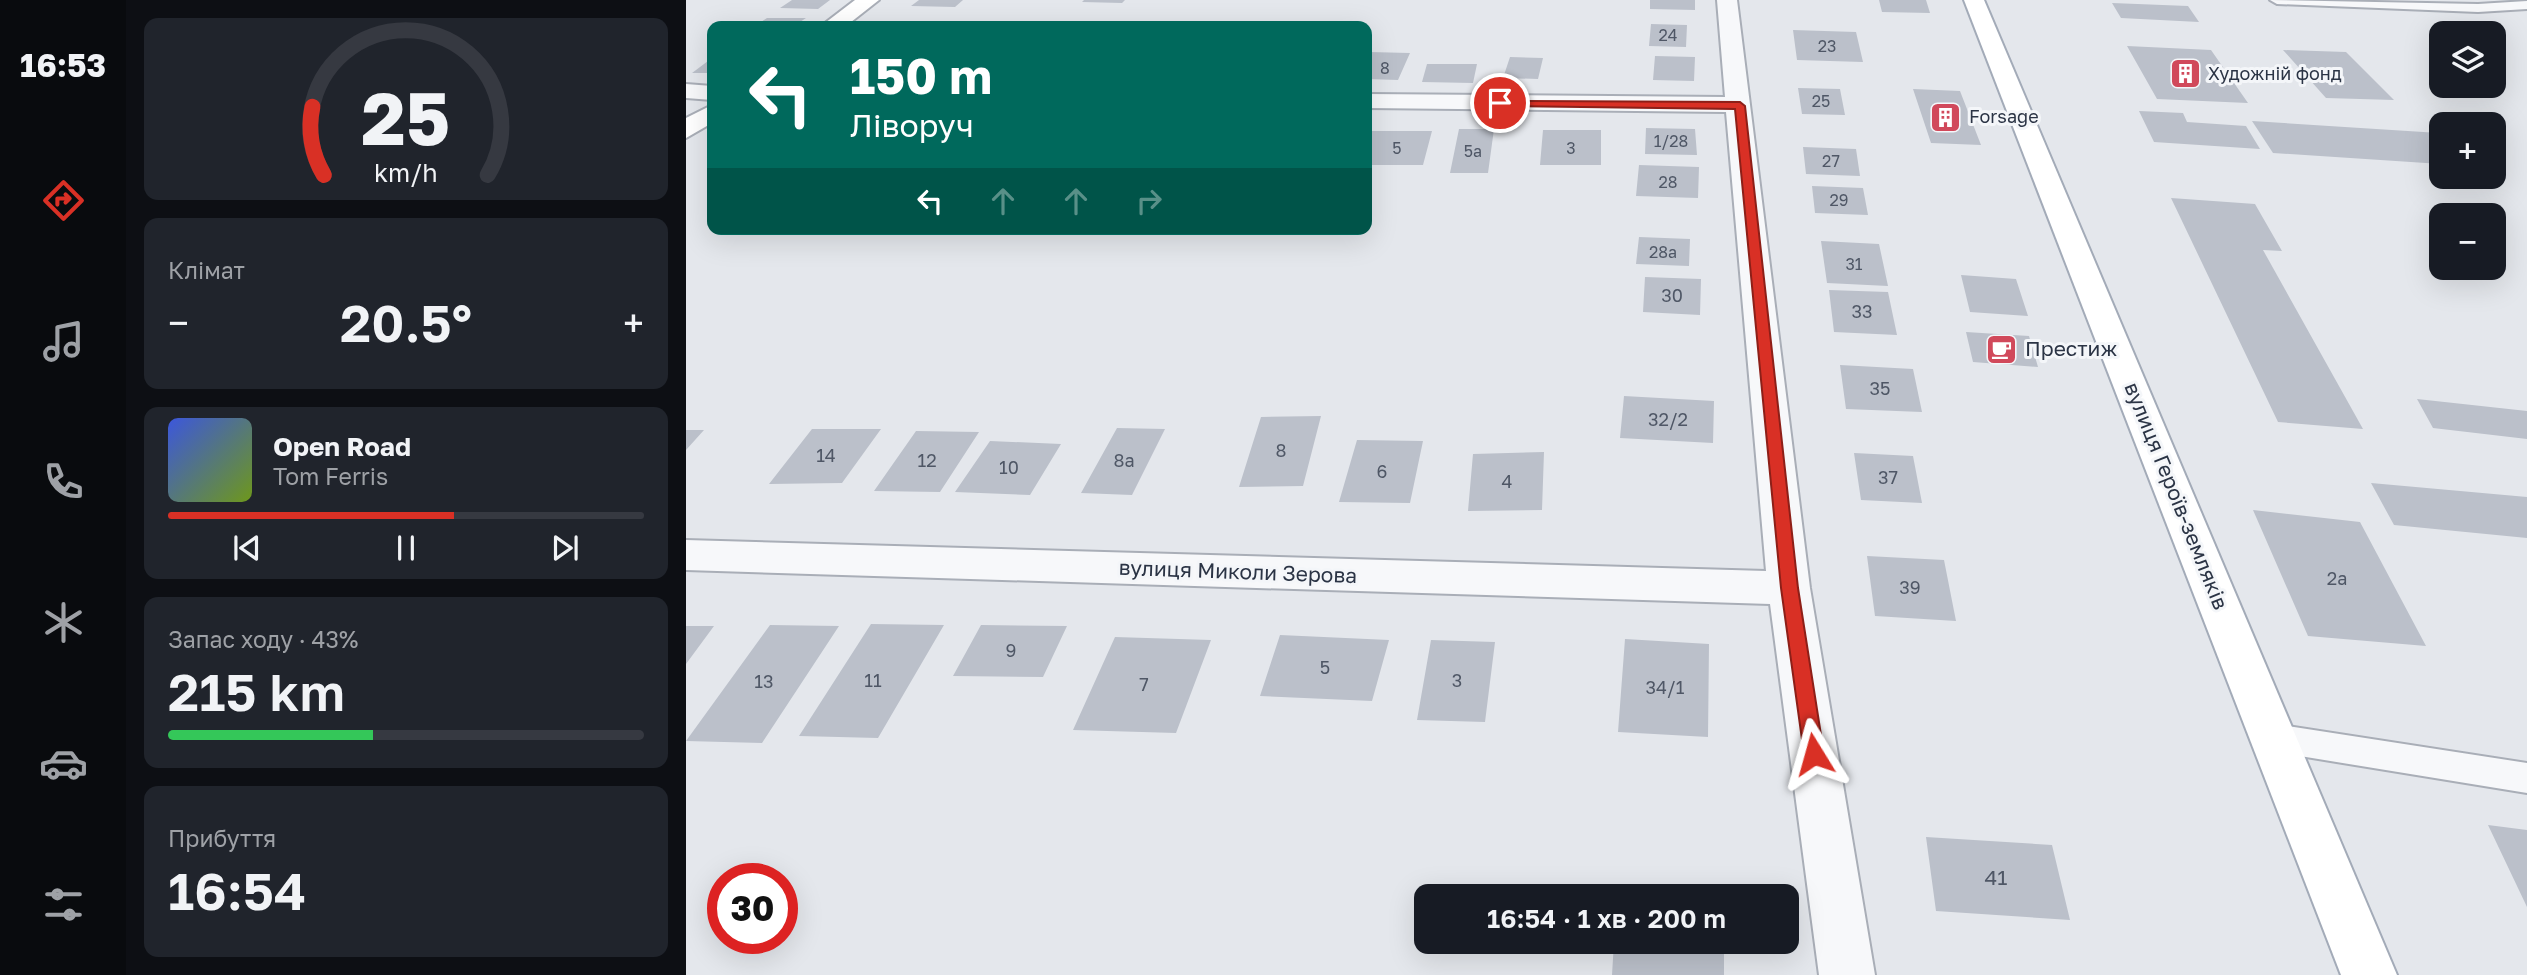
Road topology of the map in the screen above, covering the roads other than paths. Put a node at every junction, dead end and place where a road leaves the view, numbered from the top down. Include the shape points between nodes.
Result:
1 (869, 0) edge
2 (1727, 0) edge
3 (1973, 0) edge
4 (2277, 0) edge
5 (2527, 5) edge
6 (839, 21) edge
7 (686, 91) edge
8 (707, 93) edge
9 (1372, 101) edge
10 (1740, 106) junction
11 (707, 115) edge
12 (686, 130) edge
13 (686, 555) edge
14 (1790, 588) junction
15 (2275, 738) junction
16 (2527, 778) edge
17 (2365, 968) edge
18 (1847, 975) edge

1 - 6 main road
2 - 10 street
3 - 15 main road, вулиця Героїв-земляків
4 - 5 lane via 2478,8
7 - 8 street
9 - 10 street
10 - 14 street
11 - 12 main road
13 - 14 street, вулиця Миколи Зерова
14 - 18 street
15 - 16 lane
15 - 17 main road, вулиця Героїв-земляків

